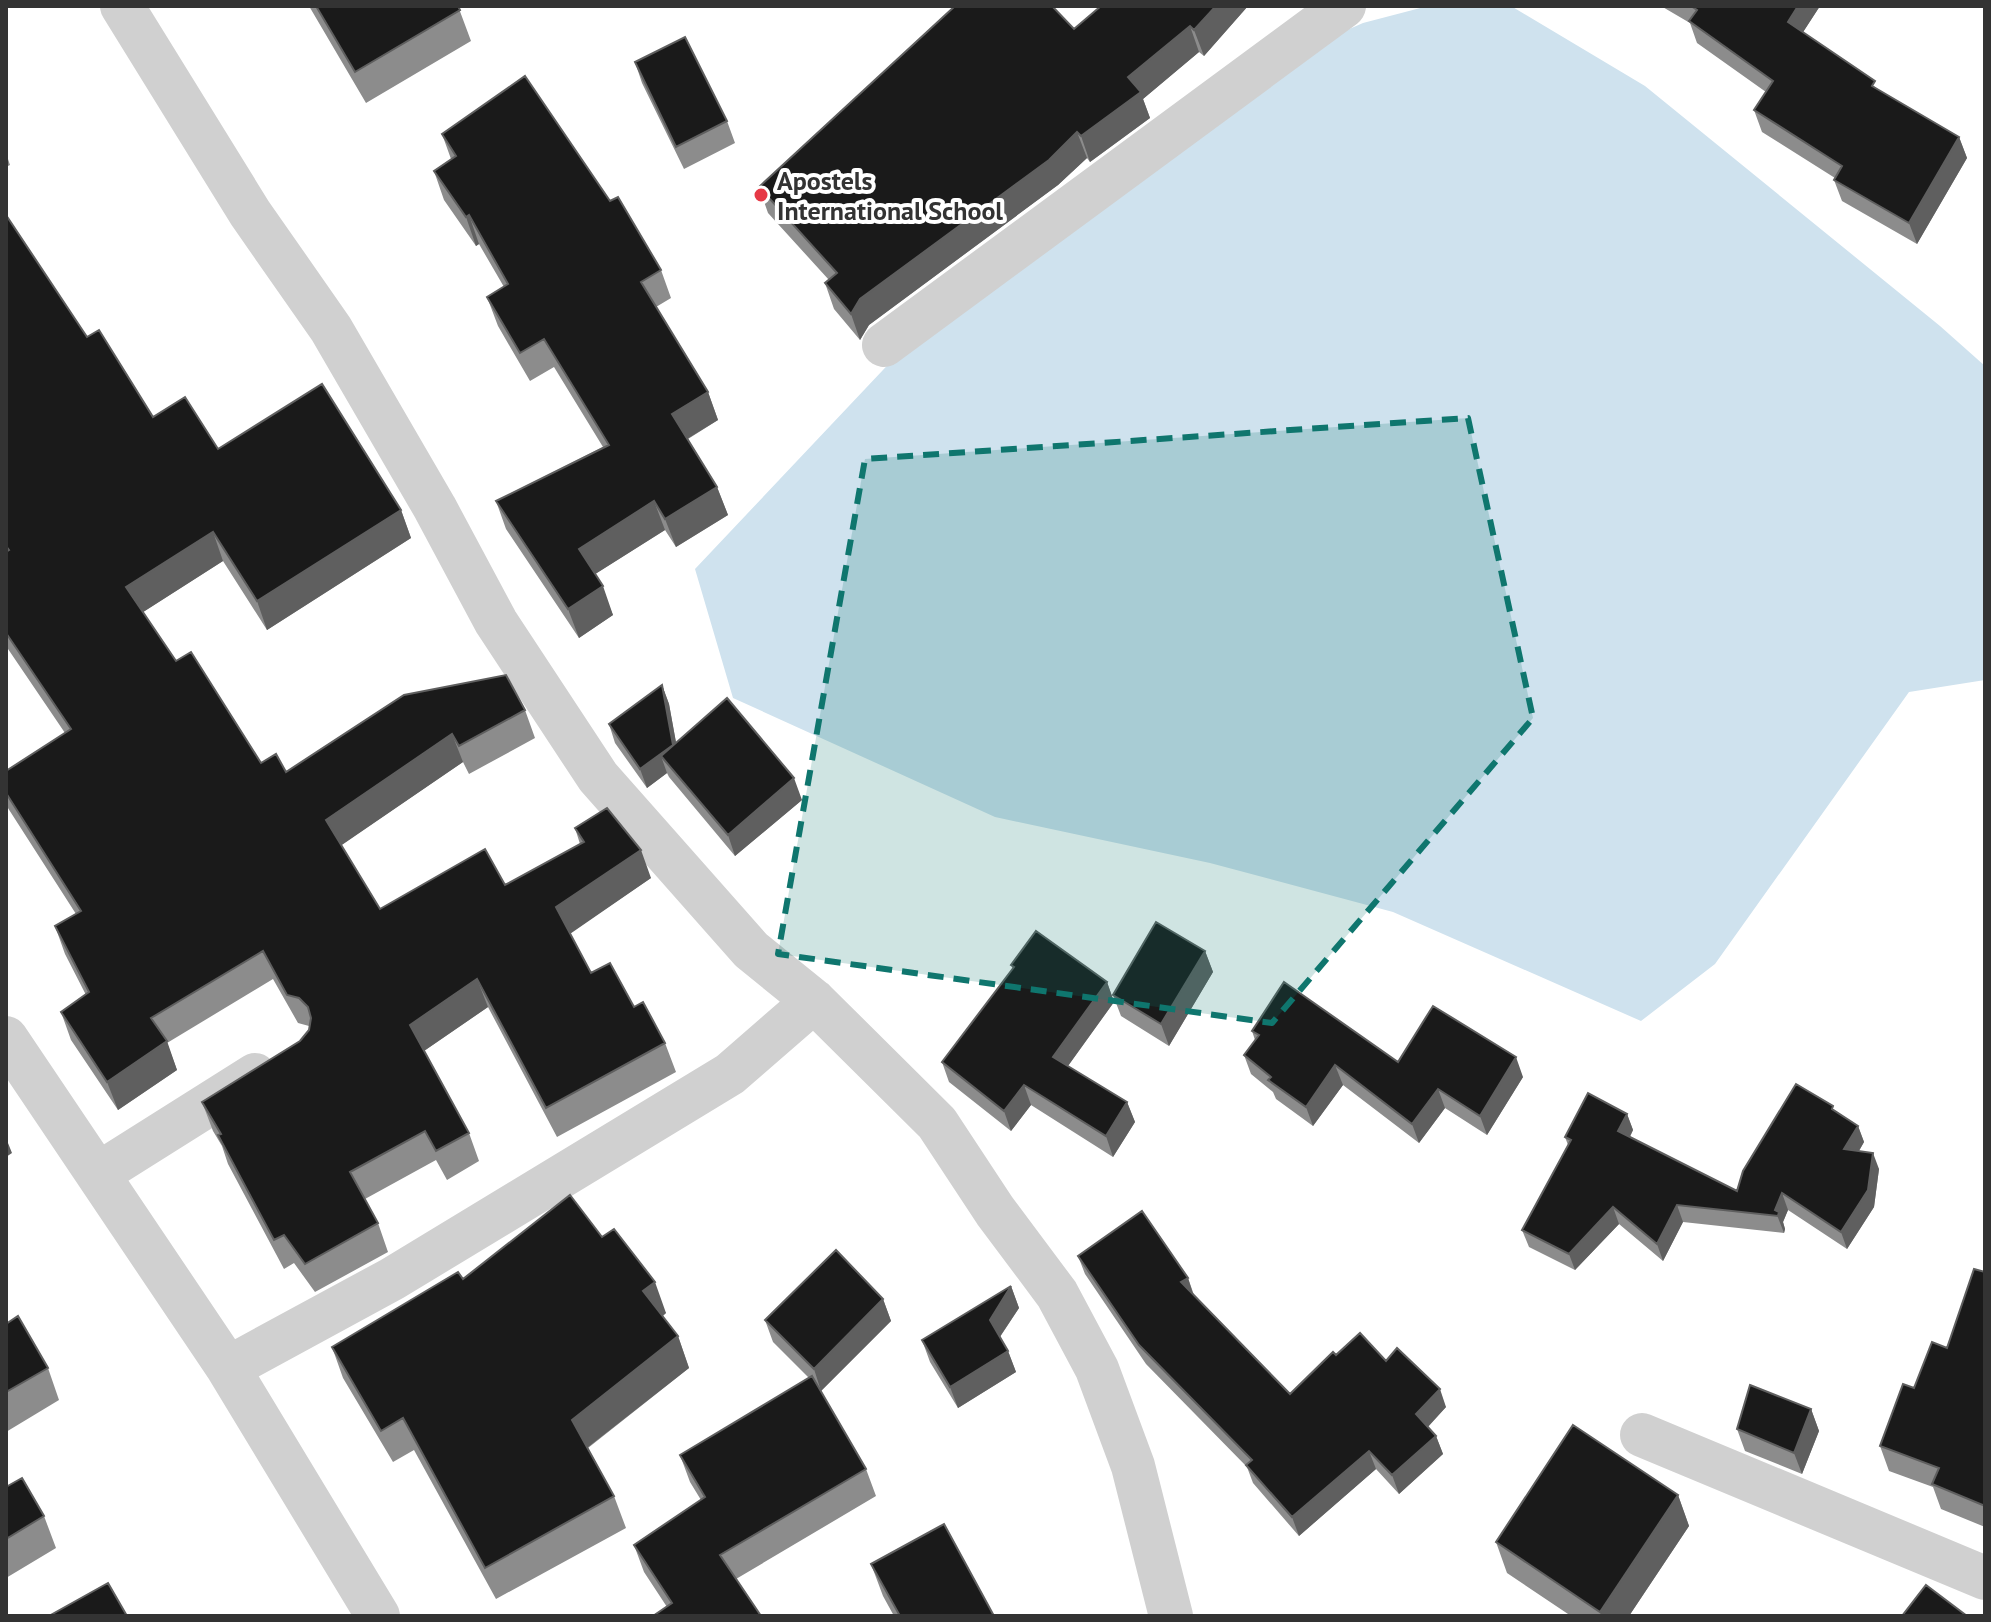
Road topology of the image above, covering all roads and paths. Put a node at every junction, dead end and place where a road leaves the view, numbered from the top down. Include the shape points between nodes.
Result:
1 (122, 6) edge
2 (1344, 6) edge
3 (884, 345) dead end
4 (814, 1001) junction
5 (6, 1038) edge
6 (284, 1057) edge
7 (98, 1174) junction
8 (228, 1368) junction
9 (1642, 1435) dead end
10 (1985, 1578) edge
11 (378, 1616) edge
12 (1171, 1616) edge

1 - 4 street via 250,213 331,329 496,622 598,777 751,950
2 - 3 street
4 - 8 street via 730,1074 392,1279
4 - 12 street via 937,1123 1057,1294 1097,1369 1133,1466
5 - 7 street
6 - 7 street
7 - 8 street
8 - 11 street
9 - 10 street

